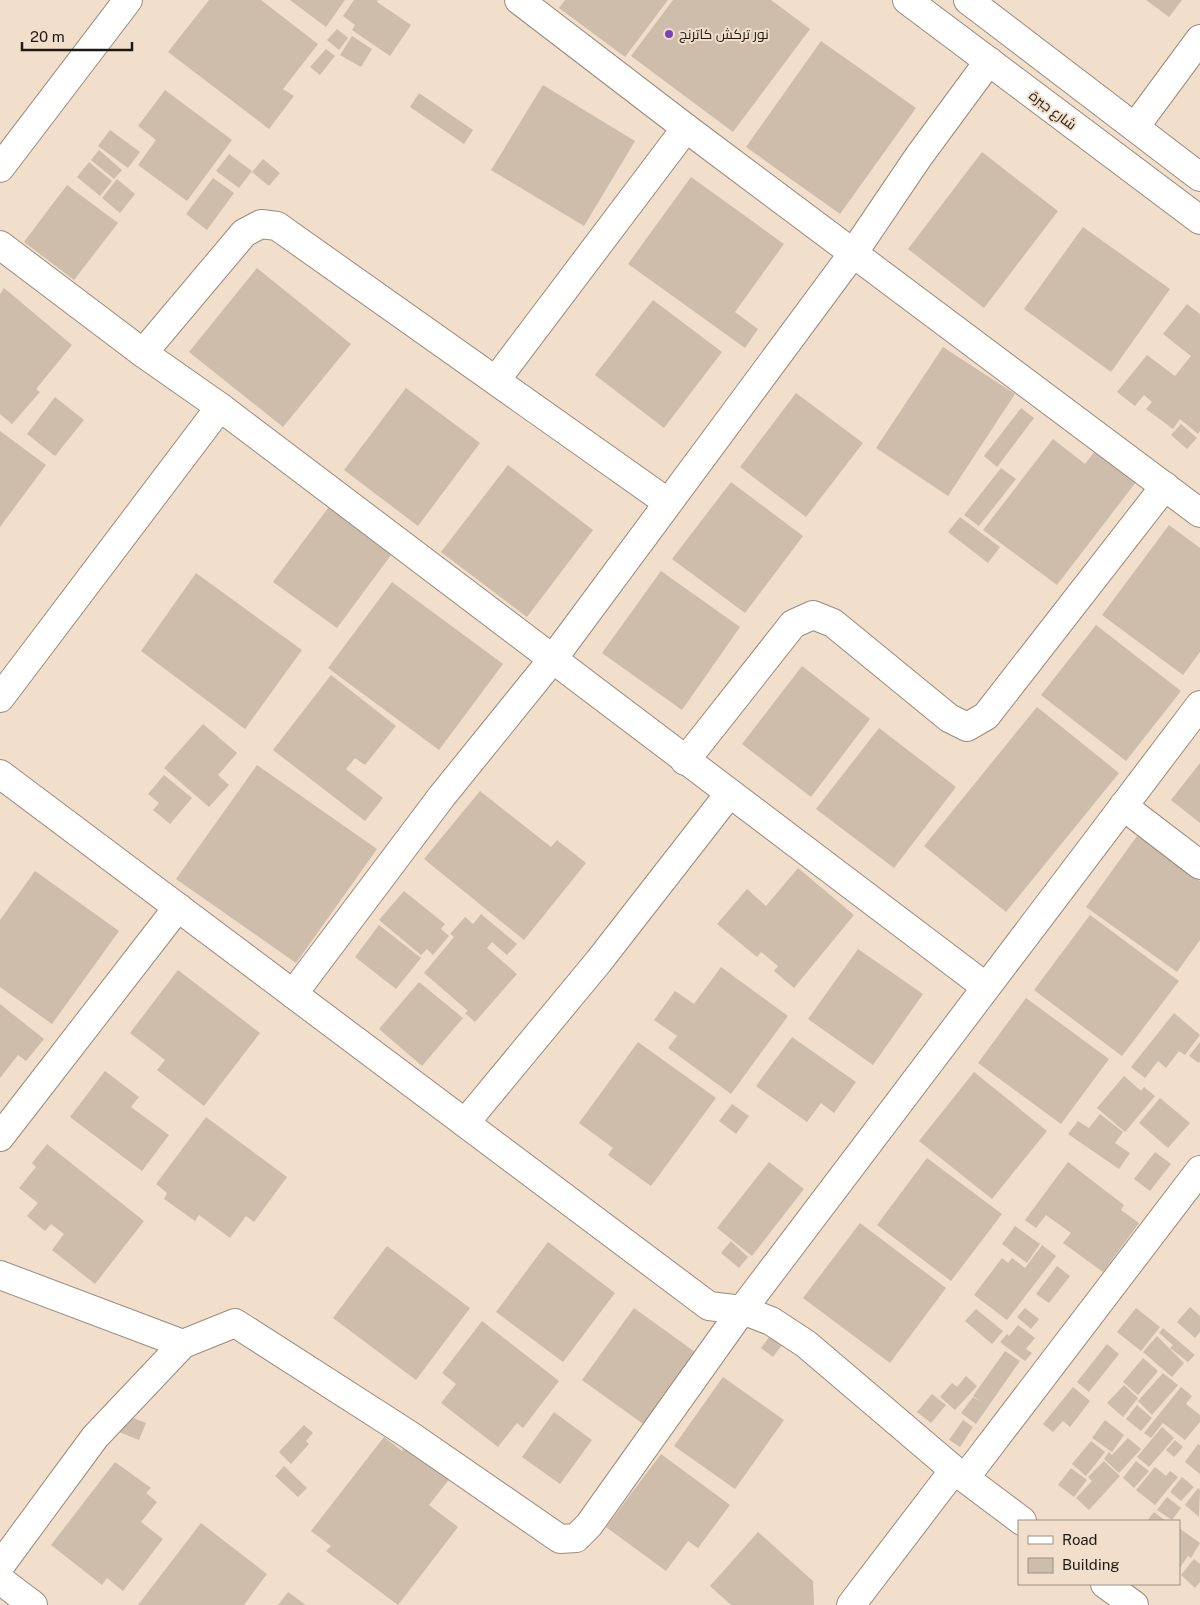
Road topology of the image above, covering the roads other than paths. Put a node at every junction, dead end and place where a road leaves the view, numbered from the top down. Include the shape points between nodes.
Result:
1 (128, 0) edge
2 (519, 0) edge
3 (907, 0) edge
4 (968, 0) edge
5 (1200, 39) edge
6 (989, 61) junction
7 (1135, 127) junction
8 (686, 128) junction
9 (0, 168) edge
10 (1200, 177) edge
11 (1200, 220) edge
12 (0, 245) edge
13 (854, 252) junction
14 (143, 353) junction
15 (496, 380) junction
16 (220, 407) junction
17 (1165, 486) junction
18 (667, 502) junction
19 (1200, 513) edge
20 (552, 660) junction
21 (0, 698) edge
22 (1200, 705) edge
23 (685, 760) junction
24 (0, 774) edge
25 (729, 794) junction
26 (1123, 806) junction
27 (1200, 865) edge
28 (178, 908) junction
29 (986, 987) junction
30 (293, 994) junction
31 (465, 1123) junction
32 (0, 1137) edge
33 (1200, 1170) edge
34 (0, 1275) edge
35 (742, 1310) junction
36 (183, 1344) junction
37 (959, 1474) junction
38 (1021, 1520) edge
39 (0, 1566) edge
40 (0, 1580) edge
41 (1106, 1585) edge
42 (33, 1605) edge
43 (851, 1605) edge
44 (1134, 1605) edge

1 - 9 street
2 - 8 street
3 - 6 street, شارع جبرة
4 - 7 street
5 - 7 street
6 - 11 street, شارع جبرة
6 - 13 street
7 - 10 street
8 - 13 street
8 - 15 street
12 - 14 street
13 - 17 street
13 - 18 street
14 - 15 street via 244,233 261,224 277,226
14 - 16 street
15 - 18 street
16 - 20 street
16 - 21 street
17 - 19 street
17 - 23 street via 986,716 967,727 949,718 833,623 813,615 792,624
18 - 20 street
20 - 23 street
20 - 30 street via 442,796
22 - 26 street
23 - 25 street
24 - 28 street
25 - 29 street
25 - 31 street via 599,961
26 - 27 street
26 - 29 street
28 - 30 street
28 - 32 street
29 - 35 street
30 - 31 street
31 - 35 street via 709,1306
33 - 37 street
34 - 36 street
35 - 36 street via 589,1525 576,1538 560,1539 408,1434 235,1323
35 - 37 street via 771,1321 806,1344
36 - 39 street via 95,1437
37 - 38 street
37 - 43 street
40 - 42 street
41 - 44 street

